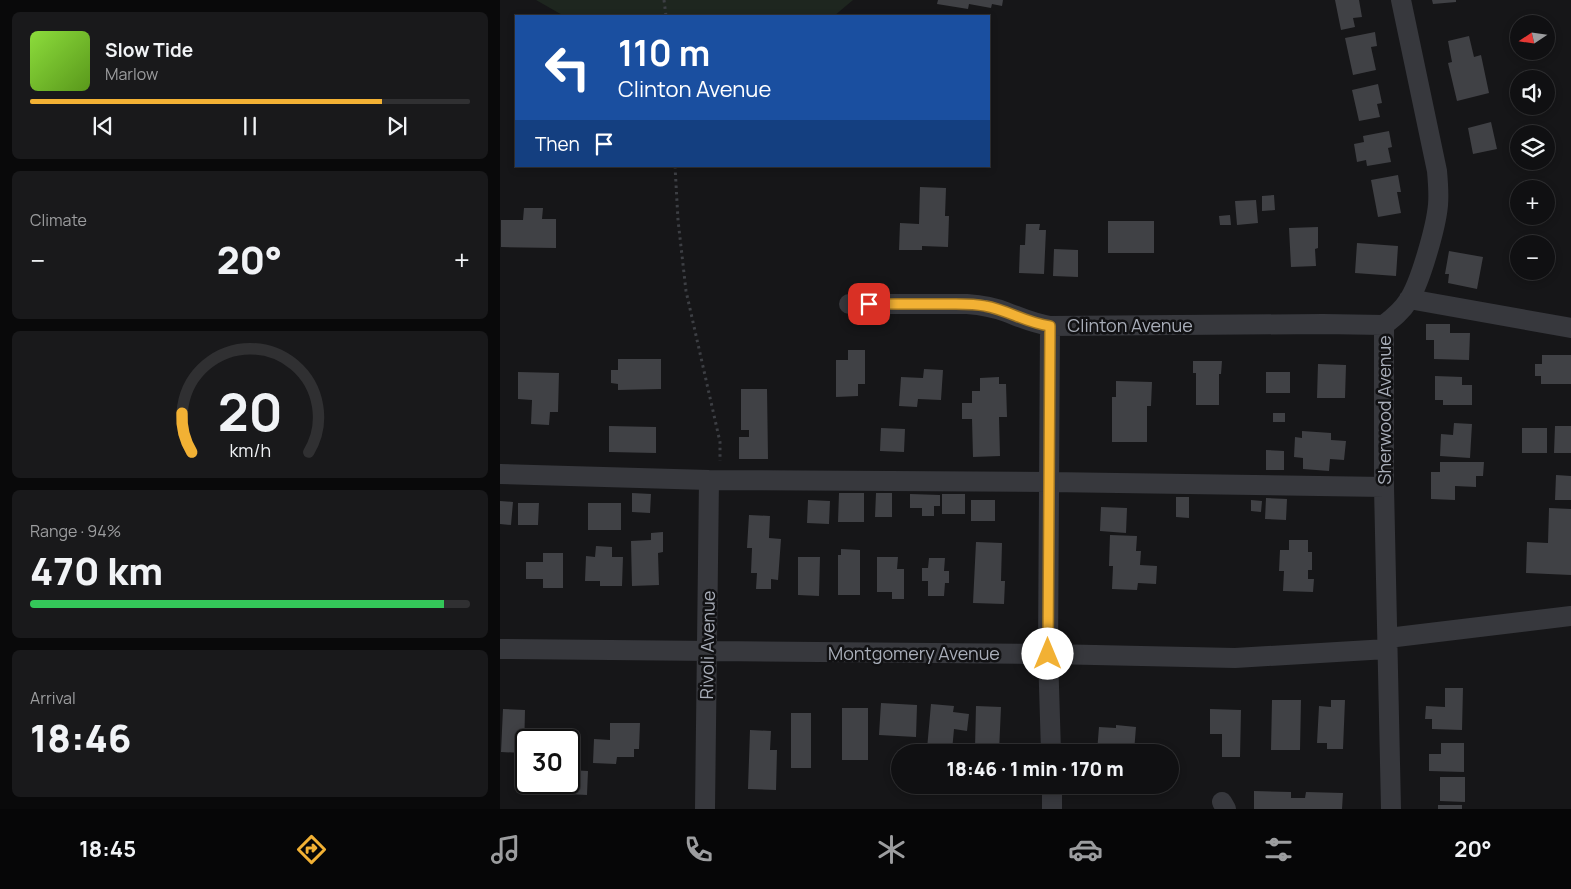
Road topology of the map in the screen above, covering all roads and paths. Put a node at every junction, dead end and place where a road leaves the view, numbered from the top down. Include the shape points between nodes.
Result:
1 (664, 0) edge
2 (1401, 0) edge
3 (666, 15) edge
4 (675, 167) edge
5 (1409, 300) junction
6 (850, 304) dead end
7 (1050, 326) junction
8 (1384, 326) junction
9 (1571, 328) edge
10 (500, 474) edge
11 (714, 480) junction
12 (1049, 482) junction
13 (1384, 487) junction
14 (1571, 616) edge
15 (1388, 644) junction
16 (500, 649) edge
17 (708, 651) junction
18 (1048, 654) junction
19 (1051, 744) edge
20 (1052, 794) edge
21 (705, 809) edge
22 (1052, 809) edge
23 (1391, 809) edge

1 - 3 path
2 - 5 street, Sherwood Avenue via 1437,171 1438,190 1434,224
4 - 11 path via 686,291 720,442
5 - 8 street, Sherwood Avenue
5 - 9 street
6 - 7 street, Clinton Avenue via 976,304
7 - 8 street, Clinton Avenue
7 - 12 street
8 - 13 street, Sherwood Avenue
10 - 11 street
11 - 12 street
11 - 17 street, Rivoli Avenue
12 - 13 street
12 - 18 street
13 - 15 street, Sherwood Avenue
14 - 15 street, Montgomery Avenue
15 - 18 street, Montgomery Avenue via 1235,658
15 - 23 street, Sherwood Avenue
16 - 17 street, Montgomery Avenue
17 - 18 street, Montgomery Avenue
17 - 21 street, Rivoli Avenue
18 - 19 street
20 - 22 street

